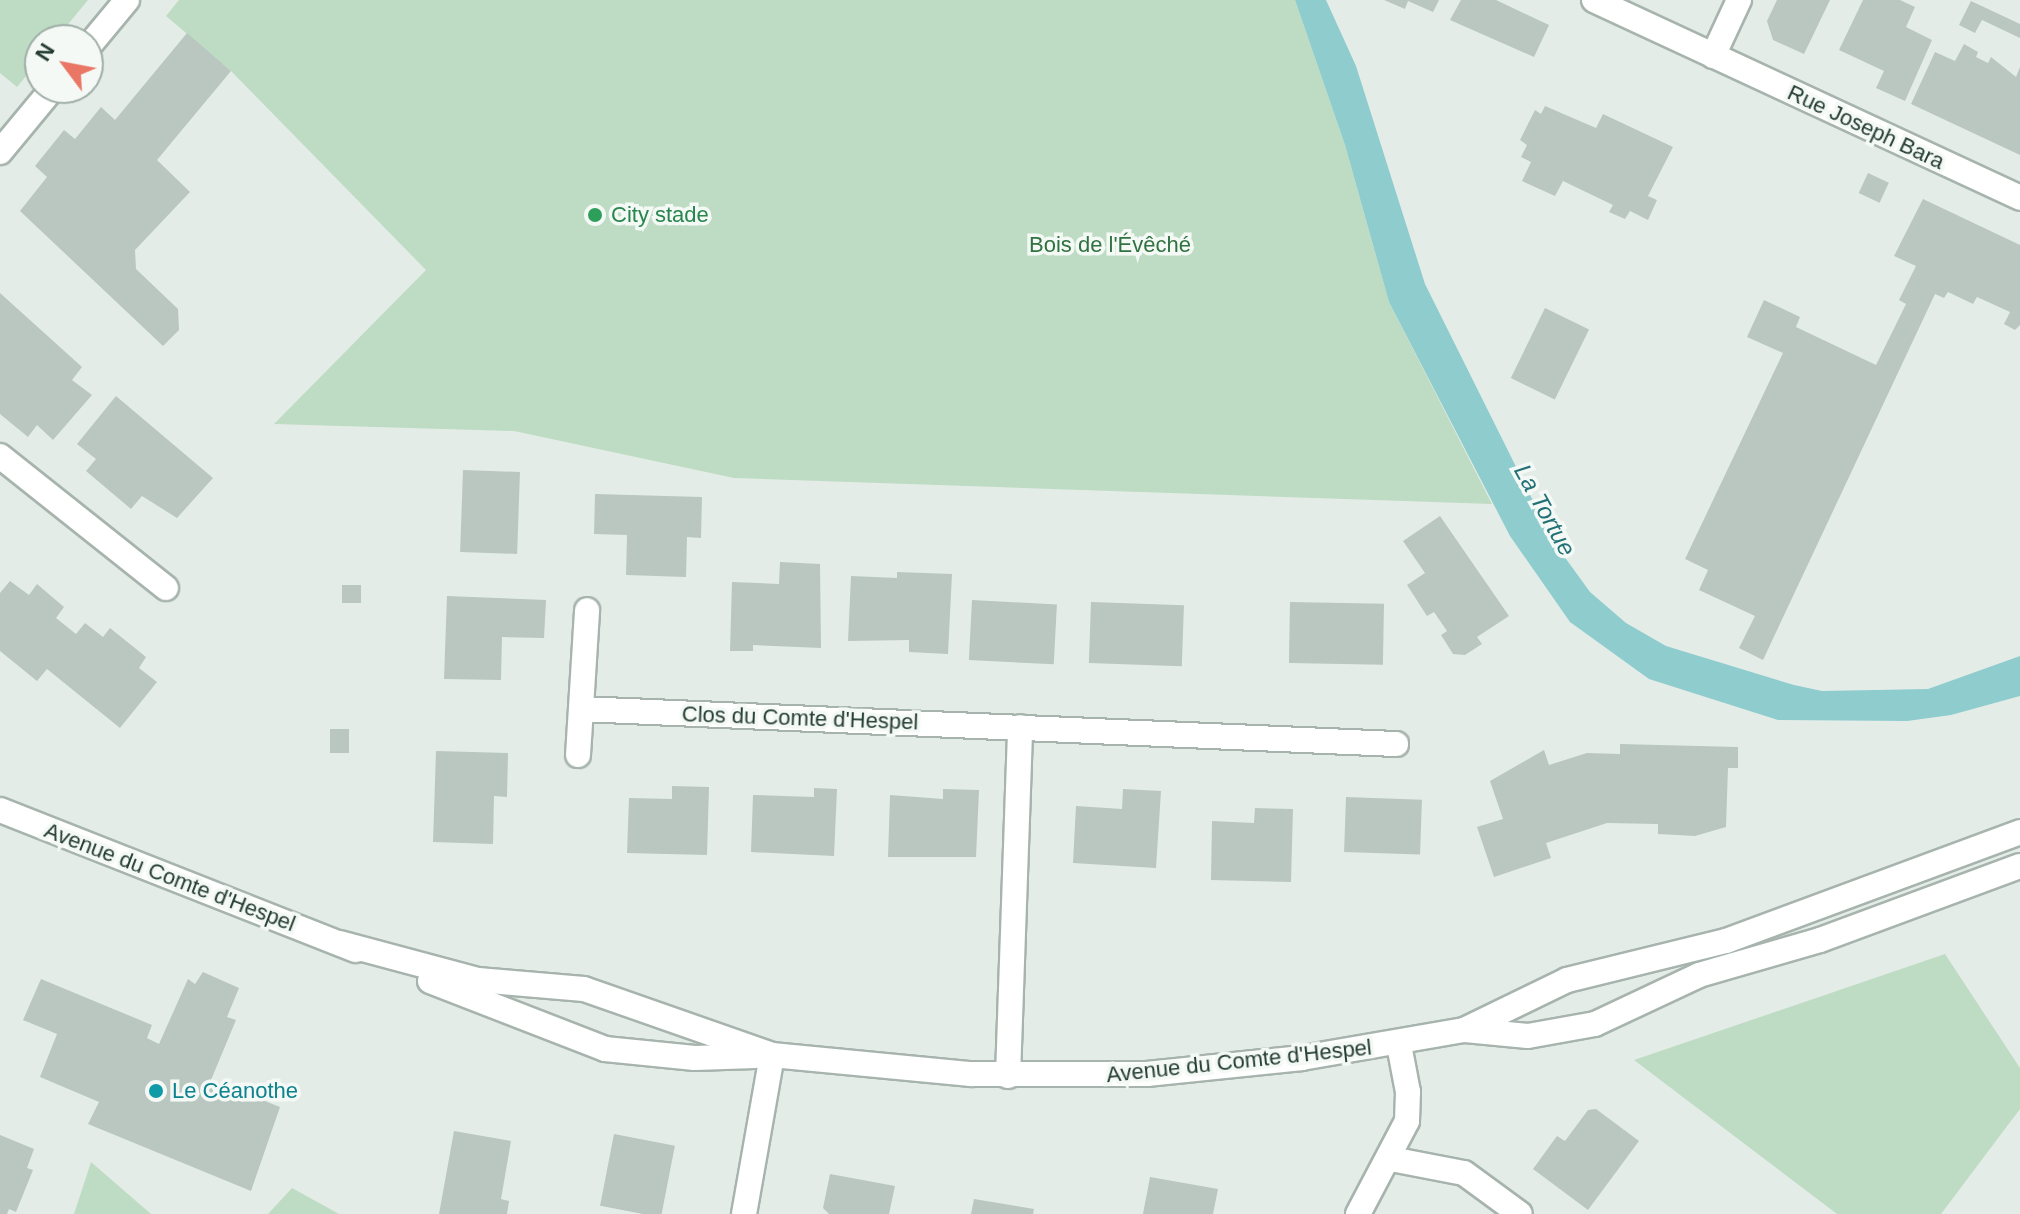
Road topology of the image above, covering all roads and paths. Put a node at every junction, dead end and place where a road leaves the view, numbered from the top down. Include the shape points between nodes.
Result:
1 (127, 0) edge
2 (1594, 0) edge
3 (1739, 0) edge
4 (104, 28) edge
5 (1713, 56) junction
6 (40, 104) edge
7 (0, 152) edge
8 (2020, 198) edge
9 (0, 456) edge
10 (166, 588) dead end
11 (587, 610) dead end
12 (581, 709) junction
13 (1020, 727) junction
14 (1396, 744) dead end
15 (578, 755) dead end
16 (0, 810) edge
17 (2020, 832) edge
18 (2020, 866) edge
19 (340, 943) junction
20 (1464, 1030) junction
21 (1399, 1045) junction
22 (772, 1055) junction
23 (1008, 1076) junction
24 (1391, 1159) junction
25 (744, 1214) edge
26 (1358, 1214) edge
27 (1520, 1214) edge

1 - 4 street
2 - 5 street, Rue Joseph Bara
3 - 5 street
5 - 8 street, Rue Joseph Bara
6 - 7 street
9 - 10 street
11 - 12 street
12 - 13 street, Clos du Comte d'Hespel
12 - 15 street
13 - 14 street, Clos du Comte d'Hespel
13 - 23 street
16 - 19 street, Avenue du Comte d'Hespel
17 - 20 street, Avenue du Comte d'Hespel via 1716,945 1567,980
18 - 20 street, Avenue du Comte d'Hespel via 1820,940 1699,975 1595,1024 1528,1036
19 - 22 street, Avenue du Comte d'Hespel via 478,980 584,989
19 - 22 street, Avenue du Comte d'Hespel via 546,1030 605,1049 695,1058
20 - 21 street, Avenue du Comte d'Hespel
21 - 23 street, Avenue du Comte d'Hespel via 1192,1071
21 - 24 street via 1408,1092 1407,1121
22 - 23 street, Avenue du Comte d'Hespel
22 - 25 street
24 - 26 street
24 - 27 street via 1464,1173

